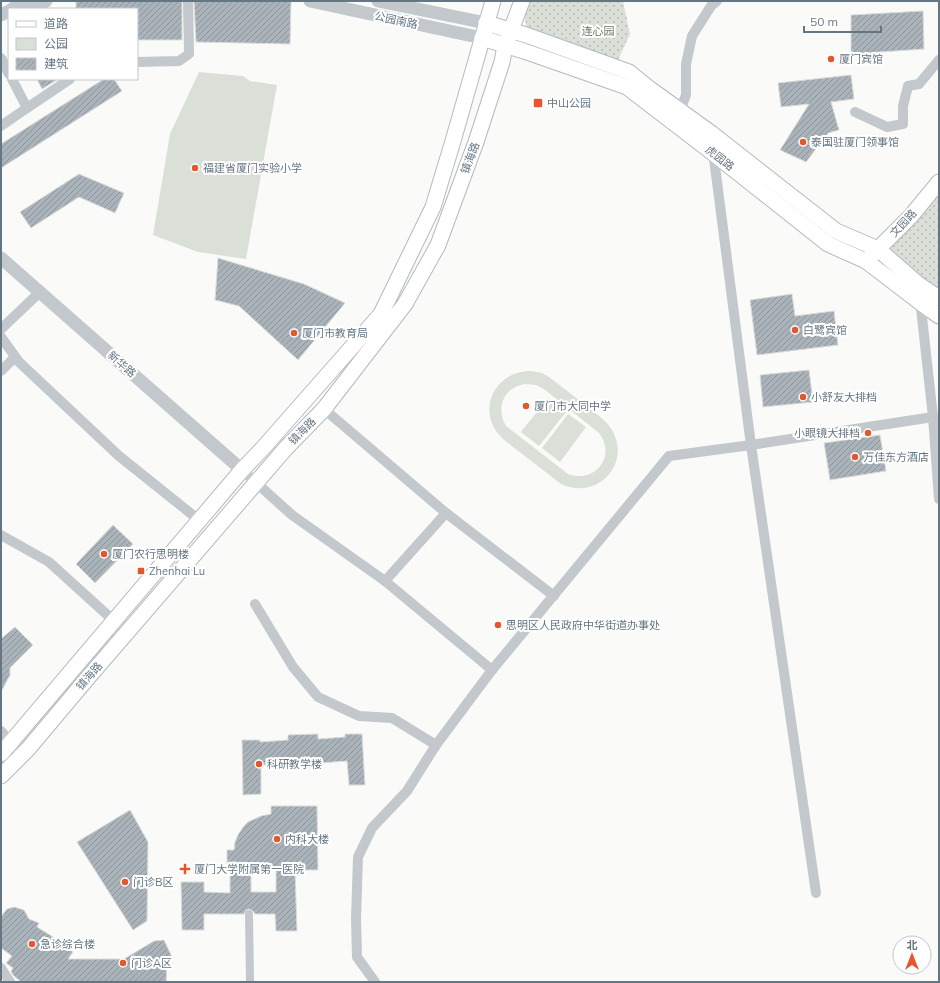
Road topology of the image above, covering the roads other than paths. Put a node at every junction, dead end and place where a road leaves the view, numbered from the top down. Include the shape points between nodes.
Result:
1 (26, 1) edge
2 (46, 1) edge
3 (188, 1) edge
4 (310, 1) edge
5 (378, 1) edge
6 (493, 1) edge
7 (522, 1) edge
8 (717, 1) edge
9 (14, 8) edge
10 (33, 8) edge
11 (484, 31) junction
12 (511, 31) junction
13 (505, 46) junction
14 (1, 58) edge
15 (939, 60) edge
16 (138, 62) edge
17 (8, 72) edge
18 (13, 80) edge
19 (69, 80) edge
20 (27, 108) junction
21 (680, 111) junction
22 (855, 112) dead end
23 (1, 126) edge
24 (711, 133) junction
25 (713, 153) junction
26 (939, 182) edge
27 (878, 249) junction
28 (1, 258) edge
29 (866, 261) junction
30 (918, 284) junction
31 (40, 292) junction
32 (939, 298) edge
33 (920, 303) junction
34 (939, 316) edge
35 (1, 329) edge
36 (1, 337) edge
37 (15, 357) junction
38 (1, 371) edge
39 (324, 409) junction
40 (933, 417) junction
41 (751, 446) junction
42 (242, 470) junction
43 (257, 482) junction
44 (939, 500) edge
45 (446, 513) junction
46 (199, 520) junction
47 (1, 535) edge
48 (385, 581) junction
49 (554, 596) junction
50 (255, 604) dead end
51 (114, 621) junction
52 (492, 670) junction
53 (1, 731) edge
54 (436, 745) junction
55 (6, 748) edge
56 (23, 754) junction
57 (1, 776) edge
58 (816, 893) dead end
59 (249, 914) dead end
60 (1, 968) edge
61 (10, 982) edge
62 (250, 982) edge
63 (375, 982) edge

1 - 9 street
2 - 10 street
3 - 16 street via 189,54 179,61
4 - 11 street, 公园南路
5 - 11 street, 公园南路
6 - 11 main road, 镇海路
7 - 12 main road, 镇海路
8 - 21 street via 692,36 686,64 686,95
11 - 12 main road, 虎园路
11 - 13 main road, 虎园路
11 - 42 main road, 镇海路 via 433,207 381,314
12 - 13 main road, 镇海路
12 - 21 main road, 虎园路 via 629,72
13 - 25 main road, 虎园路 via 627,87
13 - 39 main road, 镇海路 via 476,142 438,245 405,304
14 - 17 street
15 - 22 street via 919,84 908,86 902,106 902,124 887,127
18 - 20 street
19 - 20 street
20 - 23 street
21 - 24 main road, 虎园路
24 - 25 street
24 - 27 main road, 虎园路 via 836,231
25 - 29 main road, 虎园路 via 828,244
25 - 41 street
26 - 27 main road, 文园路
27 - 29 main road, 文园路
27 - 30 main road, 虎园路
28 - 31 street, 新华路
29 - 33 main road, 虎园路
30 - 32 main road, 虎园路
30 - 33 street
31 - 35 street
31 - 42 street, 新华路
33 - 34 main road, 虎园路
33 - 40 street
36 - 37 street
37 - 38 street
37 - 46 street via 119,456
39 - 43 main road, 镇海路
39 - 45 street
40 - 41 street
40 - 44 street
41 - 49 street via 668,456
41 - 58 street
42 - 43 street
42 - 46 main road, 镇海路
43 - 48 street via 292,515
43 - 56 main road, 镇海路
45 - 48 street
45 - 49 street
46 - 51 main road, 镇海路
47 - 51 street via 49,562
48 - 52 street
49 - 52 street
50 - 54 street via 293,667 318,697 359,716 392,718
51 - 55 main road, 镇海路
52 - 54 street
53 - 55 street
54 - 63 street via 407,791 372,828 358,857 358,957
55 - 56 street
56 - 57 main road, 镇海路
59 - 62 street
60 - 61 street

